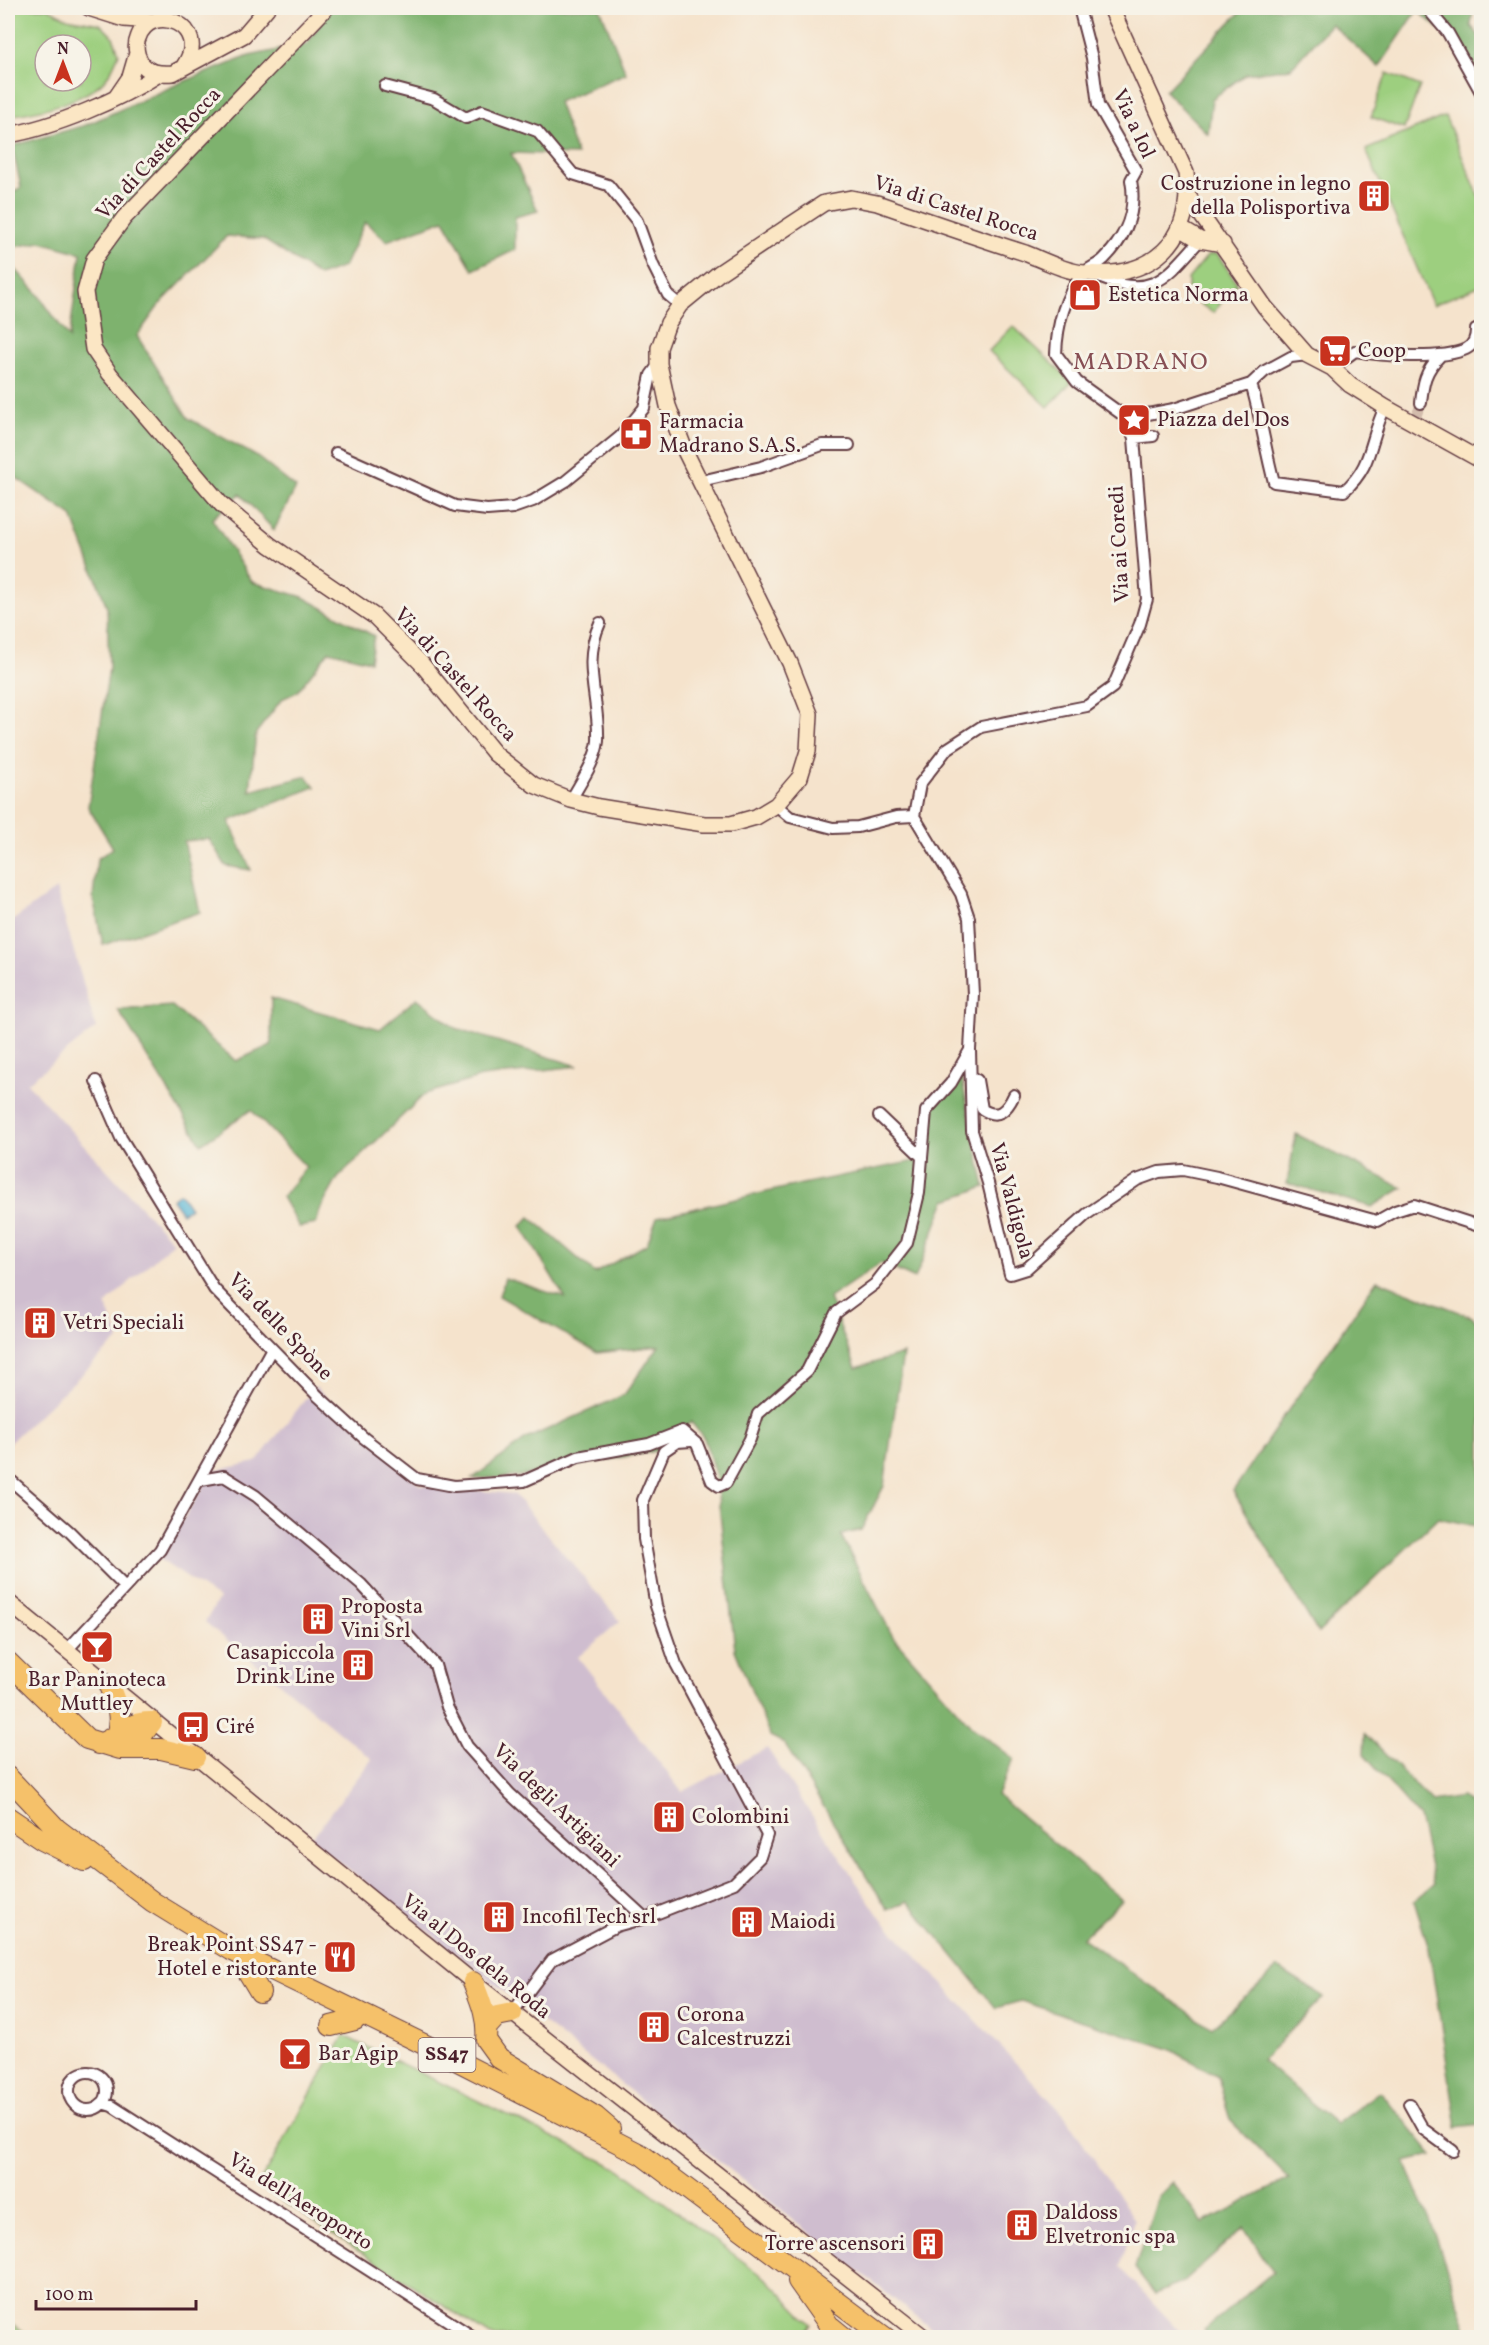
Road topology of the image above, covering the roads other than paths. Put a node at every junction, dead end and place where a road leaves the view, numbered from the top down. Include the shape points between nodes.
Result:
1 (89, 8) edge
2 (267, 8) edge
3 (326, 8) edge
4 (1079, 8) edge
5 (1111, 8) edge
6 (1427, 8) edge
7 (124, 19) junction
8 (154, 21) junction
9 (191, 40) junction
10 (136, 48) junction
11 (218, 48) junction
12 (184, 66) junction
13 (159, 74) junction
14 (385, 86) dead end
15 (1482, 94) edge
16 (117, 96) junction
17 (8, 135) edge
18 (1188, 196) junction
19 (1180, 228) junction
20 (1200, 240) junction
21 (1223, 244) junction
22 (1087, 273) junction
23 (681, 305) junction
24 (1482, 328) edge
25 (1307, 355) junction
26 (1440, 356) junction
27 (658, 364) junction
28 (1332, 368) junction
29 (1251, 384) junction
30 (1421, 403) tunnel mouth
31 (1385, 407) junction
32 (1126, 418) junction
33 (1153, 436) dead end
34 (1134, 438) junction
35 (849, 445) dead end
36 (336, 453) dead end
37 (1482, 461) edge
38 (700, 482) junction
39 (600, 623) dead end
40 (571, 800) junction
41 (776, 805) junction
42 (914, 816) junction
43 (970, 1050) junction
44 (96, 1081) dead end
45 (1014, 1095) dead end
46 (879, 1116) dead end
47 (921, 1156) junction
48 (1482, 1227) edge
49 (271, 1350) junction
50 (691, 1441) junction
51 (8, 1478) edge
52 (201, 1480) junction
53 (125, 1587) junction
54 (8, 1602) edge
55 (67, 1650) junction
56 (8, 1662) edge
57 (109, 1686) junction
58 (152, 1722) junction
59 (111, 1743) junction
60 (195, 1757) junction
61 (8, 1777) edge
62 (8, 1786) edge
63 (8, 1817) edge
64 (89, 1863) junction
65 (645, 1918) junction
66 (245, 1966) junction
67 (473, 1982) junction
68 (260, 1992) dead end
69 (512, 2013) junction
70 (355, 2020) junction
71 (331, 2026) dead end
72 (488, 2026) junction
73 (102, 2103) dead end
74 (1409, 2104) dead end
75 (1453, 2151) dead end
76 (642, 2155) junction
77 (798, 2281) junction
78 (475, 2337) edge
79 (845, 2337) edge
80 (872, 2337) edge
81 (886, 2337) edge
82 (925, 2337) edge

1 - 7 main road
2 - 11 main road, Via di Castel Rocca via 244,35
3 - 40 main road, Via di Castel Rocca via 124,218 94,259 85,292 93,349 220,504 270,545 374,616 421,663 495,754 534,785
4 - 22 street, Via a Iol via 1092,58 1098,105 1136,171 1131,180 1135,201 1125,232 1103,261
5 - 18 main road, Via di Castel Rocca via 1178,150
6 - 15 street via 1448,33
7 - 8 main road
7 - 10 main road
8 - 9 main road via 174,21 184,27
8 - 10 main road via 144,27
9 - 11 main road
9 - 12 main road via 192,50
10 - 13 main road via 148,70
10 - 16 main road via 130,77
11 - 12 main road, Via di Castel Rocca
12 - 13 main road via 173,73
13 - 16 main road
14 - 23 street via 434,99 466,118 482,111 537,131 573,174 608,185 637,221 668,295
16 - 17 main road
18 - 19 main road, Via di Castel Rocca
18 - 21 main road
19 - 20 main road
19 - 22 main road, Via di Castel Rocca via 1164,251 1140,268 1113,274
20 - 21 main road
20 - 22 street, Via di Castel Rocca via 1168,276 1155,284 1117,285
21 - 25 main road via 1265,307
22 - 23 main road, Via di Castel Rocca via 877,203 851,198 824,204 719,273
22 - 32 street via 1062,314 1056,354 1077,382
23 - 27 main road, Via di Castel Rocca via 668,323
24 - 26 street via 1476,330 1476,339 1468,348
25 - 28 main road
25 - 29 street via 1282,362
26 - 28 street via 1355,351
26 - 30 street via 1426,374
27 - 36 street via 651,375 644,408 620,437 566,481 513,508 455,506
27 - 38 main road, Via di Castel Rocca via 668,406
28 - 31 main road via 1350,385
29 - 31 street via 1274,482 1344,491 1366,466
29 - 32 street via 1174,409
31 - 37 main road via 1415,420
32 - 34 street
33 - 34 street
34 - 42 street, Via ai Coredi via 1147,599 1113,687 1087,706 981,727 947,749 920,784
35 - 38 street via 822,445
38 - 41 main road, Via di Castel Rocca via 790,663 810,714 808,751 800,777
39 - 40 street via 591,642 598,741
40 - 41 main road, Via di Castel Rocca via 704,824 730,824 756,817
41 - 42 street via 790,817 833,828
42 - 43 street, Via Valdigola via 961,894 969,918 973,994
43 - 45 street via 982,1109 1001,1114
43 - 47 street via 951,1083 926,1111
43 - 48 street, Via Valdigola via 972,1131 1010,1274 1026,1269 1087,1214 1137,1180 1159,1172 1183,1170 1217,1177 1377,1221 1414,1205
44 - 49 street, Via delle Spòne via 121,1138 214,1289
46 - 47 street
47 - 50 street via 919,1193 907,1243 875,1284 836,1313 807,1371 758,1414 750,1439 726,1483 715,1485 698,1444
49 - 50 street, Via delle Spòne via 364,1438 417,1479 454,1486 524,1481 578,1457 649,1444 682,1431
49 - 52 street
50 - 65 street via 677,1442 664,1451 643,1500 644,1539 656,1606 675,1664 767,1835 760,1857 734,1883
51 - 53 street
52 - 53 street via 160,1550
52 - 65 street, Via degli Artigiani via 224,1476 256,1496 361,1584 435,1665 447,1707 467,1746 510,1794
53 - 55 street
54 - 55 main road, Via al Dos dela Roda
55 - 57 main road, Via al Dos dela Roda
56 - 59 highway via 87,1739
57 - 58 main road, Via al Dos dela Roda
57 - 59 highway via 119,1709 120,1724
58 - 59 highway via 126,1727
58 - 60 main road, Via al Dos dela Roda
59 - 60 highway
60 - 67 main road, Via al Dos dela Roda
61 - 76 highway, SS47 via 57,1829 93,1858 153,1902 231,1950
62 - 64 highway, SS47
63 - 64 highway via 42,1840
64 - 66 highway, SS47 via 147,1906
65 - 69 street via 616,1926 552,1960
66 - 68 highway
66 - 70 highway, SS47
67 - 69 main road, Via al Dos dela Roda
67 - 72 highway
69 - 72 highway via 497,2016
69 - 82 main road, Via al Dos dela Roda
70 - 71 highway
70 - 77 highway, SS47 via 591,2136 693,2202
72 - 76 highway via 486,2040 499,2058 596,2117
73 - 78 street, Via dell'Aeroporto
74 - 75 street via 1423,2129
76 - 81 highway, SS47
77 - 79 highway via 829,2325
77 - 80 highway, SS47

